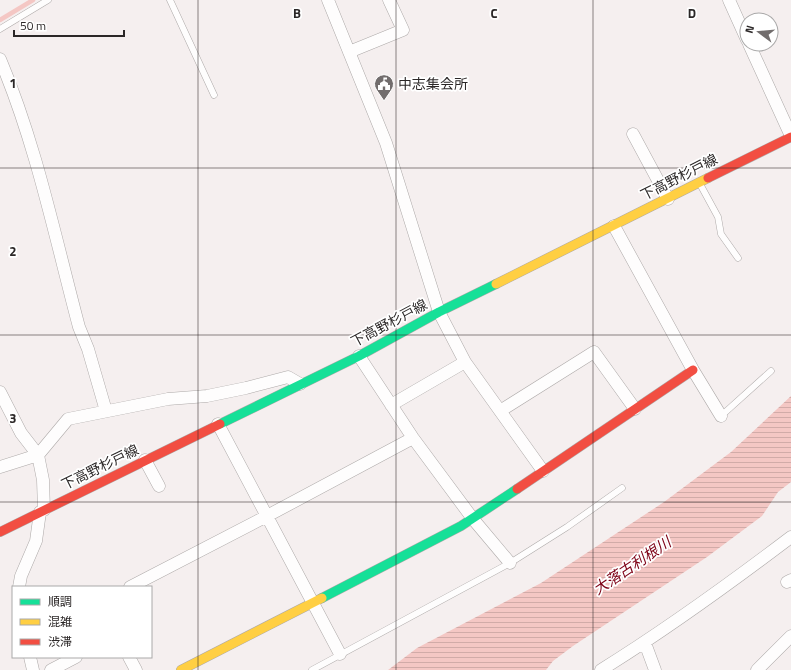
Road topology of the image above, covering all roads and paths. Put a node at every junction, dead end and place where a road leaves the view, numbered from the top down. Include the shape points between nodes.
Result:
1 (48, 0) edge
2 (170, 0) edge
3 (328, 0) edge
4 (389, 0) edge
5 (729, 0) edge
6 (739, 22) edge
7 (0, 29) edge
8 (349, 52) junction
9 (753, 52) edge
10 (0, 59) edge
11 (214, 96) dead end
12 (633, 134) dead end
13 (791, 137) edge
14 (700, 183) junction
15 (668, 199) junction
16 (614, 226) junction
17 (738, 258) dead end
18 (439, 312) junction
19 (359, 356) junction
20 (464, 362) junction
21 (693, 370) junction
22 (770, 371) dead end
23 (300, 384) junction
24 (0, 392) edge
25 (391, 405) junction
26 (635, 409) junction
27 (106, 411) junction
28 (500, 411) junction
29 (722, 416) joint
30 (218, 424) junction
31 (413, 438) junction
32 (38, 455) junction
33 (145, 460) junction
34 (0, 467) edge
35 (543, 471) junction
36 (159, 486) dead end
37 (622, 488) dead end
38 (42, 512) junction
39 (267, 516) junction
40 (473, 519) junction
41 (0, 532) edge
42 (791, 536) edge
43 (510, 563) junction
44 (19, 586) edge
45 (132, 586) edge
46 (313, 601) junction
47 (791, 636) edge
48 (646, 643) junction
49 (340, 654) junction
50 (30, 658) edge
51 (74, 658) edge
52 (130, 658) edge
53 (33, 670) edge
54 (51, 670) edge
55 (136, 670) edge
56 (181, 670) edge
57 (312, 670) edge
58 (601, 670) edge
59 (655, 670) edge
60 (757, 670) edge

1 - 7 lane
2 - 11 lane
3 - 8 street
4 - 8 street via 403,30
5 - 6 street
8 - 18 street via 386,143
9 - 13 street
10 - 27 street via 15,94 33,153 79,326
12 - 15 street
13 - 14 main road, 下高野杉戸線
14 - 15 main road, 下高野杉戸線
14 - 17 lane via 718,217 721,234
15 - 16 main road, 下高野杉戸線
16 - 18 main road, 下高野杉戸線
16 - 21 street
18 - 19 main road, 下高野杉戸線
18 - 20 street
19 - 23 main road, 下高野杉戸線
19 - 25 street
20 - 25 street
20 - 28 street
21 - 26 main road
21 - 29 street
22 - 29 lane
23 - 27 street via 288,377 207,396 168,399
23 - 30 main road, 下高野杉戸線
24 - 32 street via 20,433
25 - 31 street
26 - 28 street via 594,352
26 - 35 main road
27 - 32 street via 68,419
28 - 35 street
30 - 33 main road, 下高野杉戸線
30 - 39 street
31 - 39 street
31 - 40 street
32 - 34 street
32 - 38 street via 43,480
33 - 36 street
33 - 38 main road, 下高野杉戸線
35 - 40 main road
37 - 43 lane
38 - 41 main road, 下高野杉戸線
38 - 44 street via 36,541
39 - 45 street
39 - 46 street
40 - 43 street
40 - 46 main road
42 - 48 street
43 - 49 lane
46 - 49 street
46 - 56 main road
47 - 60 street
48 - 58 street
48 - 59 street
49 - 57 lane
50 - 53 street
51 - 54 street
52 - 55 street

